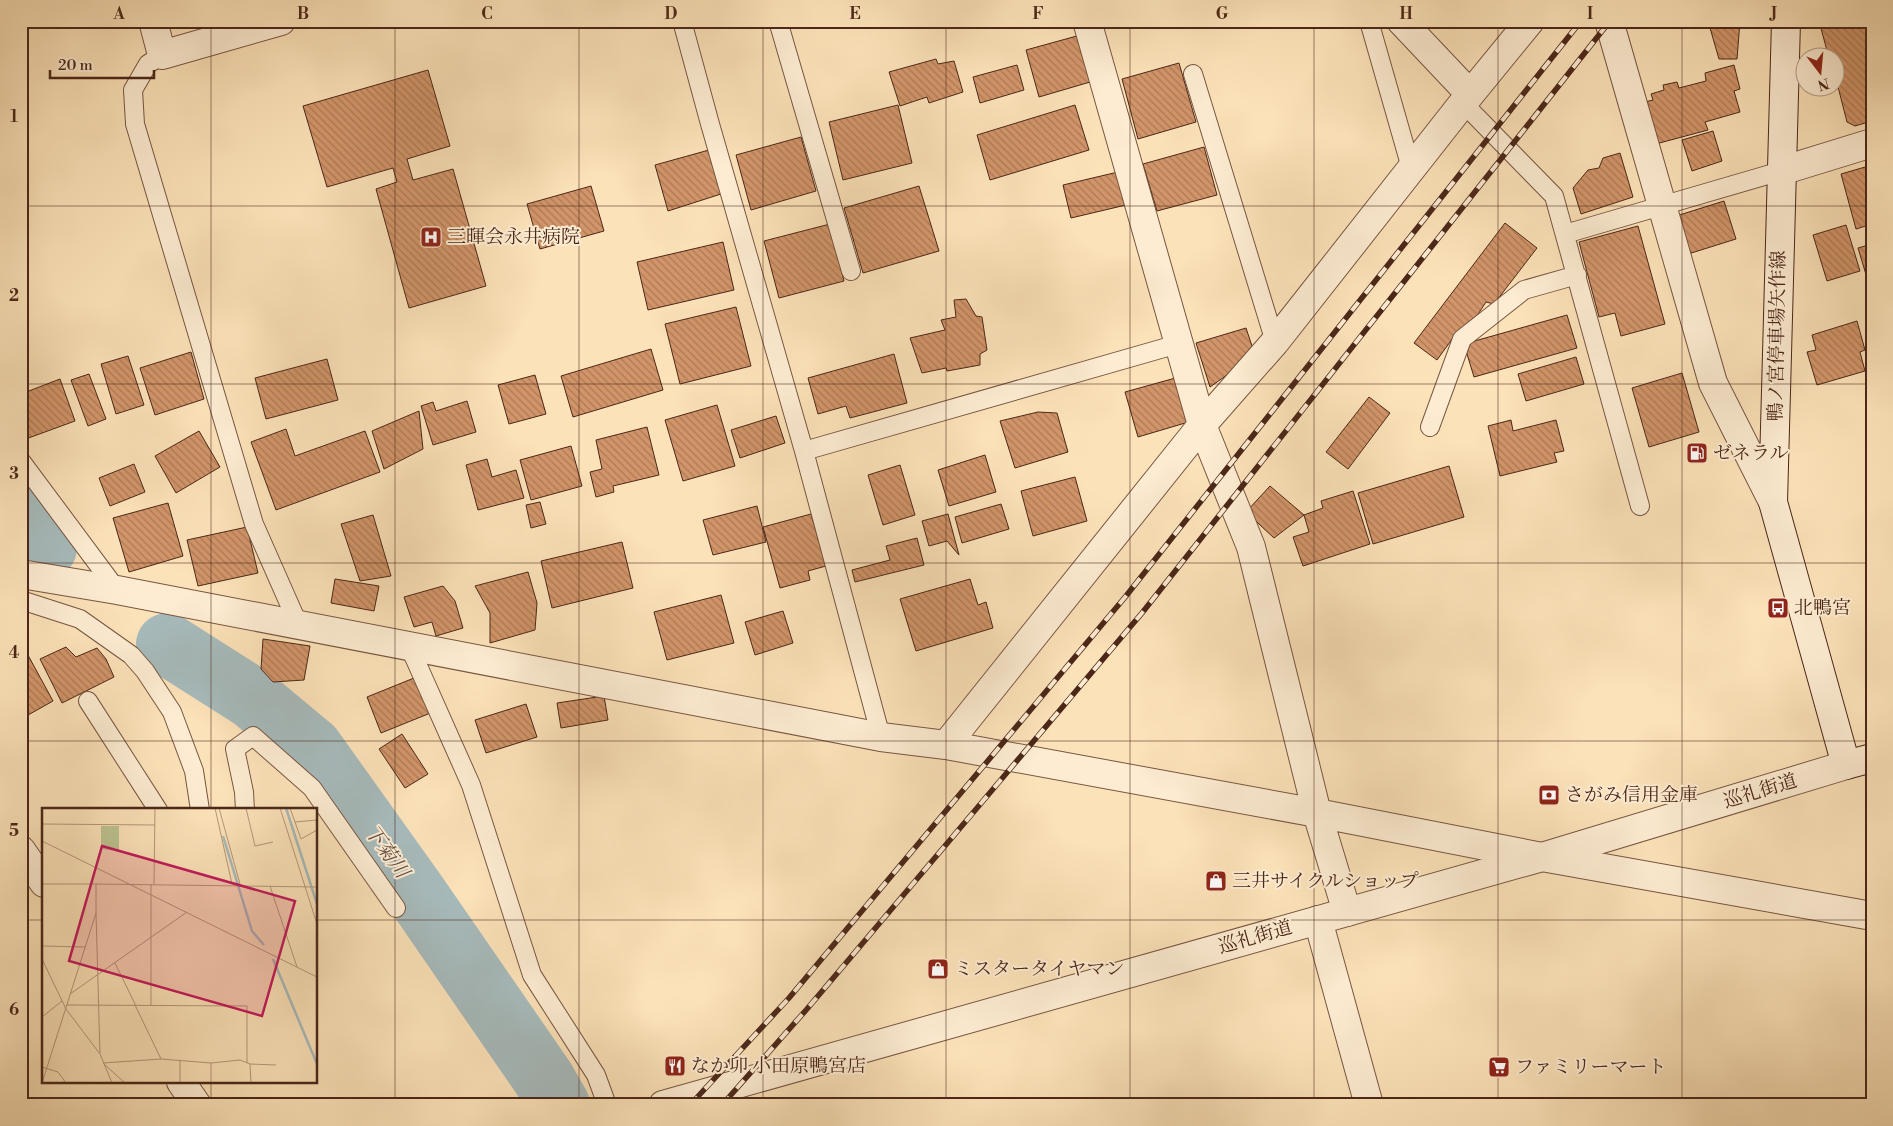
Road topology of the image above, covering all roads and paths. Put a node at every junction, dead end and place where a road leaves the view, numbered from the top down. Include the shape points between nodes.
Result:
1 (153, 21) edge
2 (281, 21) edge
3 (682, 21) edge
4 (778, 21) edge
5 (1087, 21) edge
6 (1369, 21) edge
7 (1401, 21) edge
8 (1530, 21) edge
9 (1609, 21) edge
10 (1786, 21) edge
11 (162, 55) junction
12 (1194, 74) dead end
13 (1466, 98) junction
14 (1872, 143) edge
15 (1411, 168) junction
16 (1781, 170) junction
17 (1661, 204) junction
18 (1565, 234) junction
19 (850, 271) dead end
20 (1577, 275) junction
21 (1275, 342) junction
22 (1178, 344) junction
23 (1202, 425) junction
24 (1430, 427) dead end
25 (804, 451) junction
26 (21, 461) edge
27 (1773, 502) junction
28 (1640, 506) dead end
29 (21, 574) edge
30 (117, 590) junction
31 (21, 600) edge
32 (299, 626) junction
33 (410, 648) junction
34 (88, 701) dead end
35 (881, 737) junction
36 (946, 745) junction
37 (1859, 762) edge
38 (157, 808) edge
39 (200, 808) edge
40 (245, 808) edge
41 (1317, 813) junction
42 (21, 850) edge
43 (1542, 857) junction
44 (42, 880) edge
45 (396, 908) dead end
46 (1347, 912) junction
47 (1872, 916) edge
48 (1318, 920) junction
49 (182, 1084) edge
50 (197, 1105) edge
51 (607, 1105) edge
52 (663, 1105) edge
53 (1369, 1105) edge

1 - 11 street
2 - 11 street
3 - 25 lane
4 - 19 lane
5 - 22 street
6 - 15 lane
7 - 13 street
8 - 13 street
9 - 17 street
10 - 16 street, 鴨ノ宮停車場矢作線
11 - 32 lane via 148,64 133,90 135,124 254,524
12 - 21 lane
13 - 15 street
13 - 18 lane via 1554,196
14 - 16 street
15 - 21 street
16 - 17 lane
16 - 27 street, 鴨ノ宮停車場矢作線
17 - 18 lane
17 - 27 street via 1712,382
18 - 20 lane
20 - 24 lane via 1524,290 1462,339
20 - 28 lane
21 - 23 street
22 - 23 street
22 - 25 lane
23 - 36 street
23 - 41 street via 1251,547
25 - 35 lane
26 - 30 lane
27 - 37 street, 鴨ノ宮停車場矢作線
29 - 30 street
30 - 32 street
31 - 39 lane via 80,619 131,655 145,671 172,712 194,771
32 - 33 street
33 - 35 street
33 - 51 lane via 471,785 532,976 596,1075
34 - 38 lane
35 - 36 street
36 - 41 street
37 - 43 street, 巡礼街道
40 - 45 lane via 235,749 253,736 312,788
41 - 43 street
41 - 46 street
42 - 44 street
43 - 46 street, 巡礼街道
43 - 47 street
46 - 48 street, 巡礼街道
48 - 52 street, 巡礼街道
48 - 53 street
49 - 50 street

